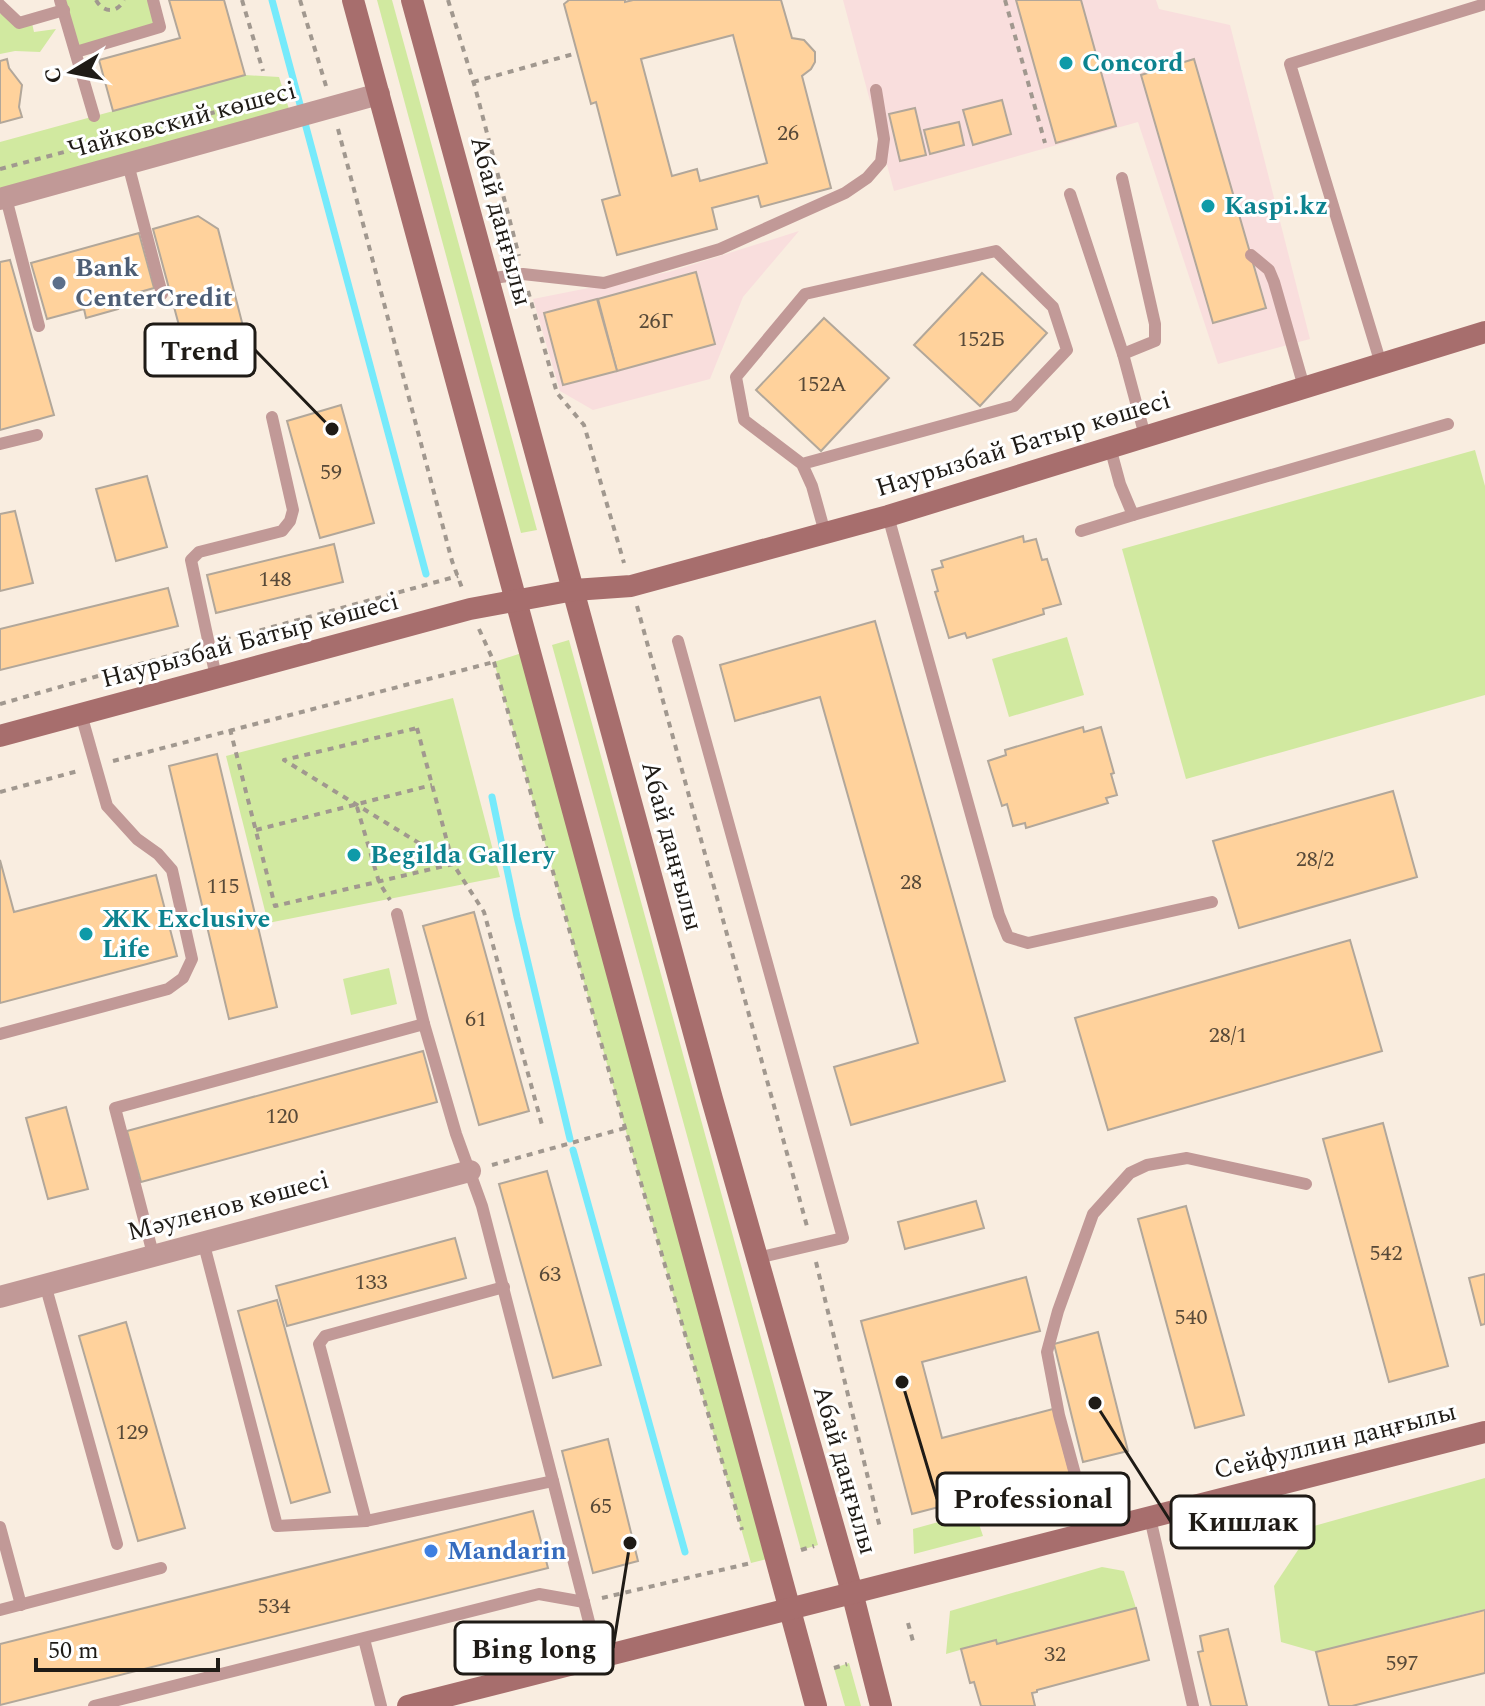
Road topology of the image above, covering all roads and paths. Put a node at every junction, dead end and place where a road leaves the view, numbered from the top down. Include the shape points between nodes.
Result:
1 (96, 0) edge
2 (124, 0) edge
3 (153, 0) edge
4 (242, 0) edge
5 (300, 0) edge
6 (353, 0) edge
7 (412, 0) edge
8 (448, 0) edge
9 (1005, 0) edge
10 (1485, 4) edge
11 (0, 5) edge
12 (62, 5) edge
13 (76, 52) junction
14 (577, 53) dead end
15 (263, 71) dead end
16 (473, 82) junction
17 (876, 90) dead end
18 (379, 94) junction
19 (276, 96) dead end
20 (332, 108) junction
21 (94, 116) joint
22 (102, 142) junction
23 (1045, 143) dead end
24 (128, 164) junction
25 (0, 169) edge
26 (1122, 178) dead end
27 (1070, 194) dead end
28 (3, 198) edge
29 (1251, 255) dead end
30 (523, 274) junction
31 (487, 279) junction
32 (162, 294) dead end
33 (39, 326) dead end
34 (1485, 332) edge
35 (1123, 354) junction
36 (1381, 364) junction
37 (1304, 387) junction
38 (272, 417) dead end
39 (1448, 424) dead end
40 (37, 435) dead end
41 (1145, 436) junction
42 (0, 444) edge
43 (1110, 447) junction
44 (802, 464) junction
45 (1133, 515) junction
46 (888, 516) junction
47 (1081, 531) dead end
48 (825, 533) junction
49 (458, 576) dead end
50 (631, 586) junction
51 (574, 590) junction
52 (515, 601) junction
53 (678, 641) dead end
54 (216, 677) junction
55 (81, 714) junction
56 (230, 729) junction
57 (0, 736) edge
58 (96, 766) junction
59 (432, 785) junction
60 (0, 792) edge
61 (356, 805) junction
62 (256, 830) junction
63 (453, 864) junction
64 (379, 882) junction
65 (1212, 902) dead end
66 (397, 914) dead end
67 (424, 1024) junction
68 (0, 1034) edge
69 (542, 1125) dead end
70 (625, 1128) junction
71 (470, 1171) junction
72 (1306, 1184) dead end
73 (203, 1241) junction
74 (812, 1245) junction
75 (153, 1254) junction
76 (757, 1258) junction
77 (45, 1284) junction
78 (504, 1287) junction
79 (0, 1297) edge
80 (1485, 1432) edge
81 (553, 1481) junction
82 (1150, 1518) junction
83 (366, 1521) junction
84 (0, 1527) edge
85 (880, 1528) dead end
86 (743, 1533) dead end
87 (1091, 1533) junction
88 (117, 1544) dead end
89 (818, 1545) dead end
90 (801, 1550) dead end
91 (751, 1563) dead end
92 (161, 1568) dead end
93 (852, 1592) junction
94 (584, 1602) junction
95 (21, 1605) junction
96 (790, 1608) junction
97 (0, 1610) edge
98 (908, 1623) dead end
99 (364, 1639) junction
100 (914, 1645) dead end
101 (598, 1657) junction
102 (849, 1663) dead end
103 (834, 1668) dead end
104 (94, 1706) edge
105 (381, 1706) edge
106 (408, 1706) edge
107 (816, 1706) edge
108 (881, 1706) edge
109 (1193, 1706) edge

1 - 2 path via 109,11
3 - 13 lane via 160,27
4 - 15 path
5 - 20 path
6 - 18 main road
7 - 31 main road, Абай даңғылы
8 - 16 path
9 - 23 path
10 - 36 lane via 1290,64
11 - 12 lane via 19,23
12 - 13 lane
13 - 21 lane
14 - 16 path
16 - 30 path
17 - 30 lane via 884,139 881,162 845,193 720,249 604,283
18 - 20 street, Чайковский көшесі
18 - 52 main road
19 - 22 path
20 - 24 street, Чайковский көшесі
20 - 49 path
21 - 22 path
22 - 25 path
24 - 28 street, Чайковский көшесі
24 - 32 lane
26 - 35 lane via 1155,324 1155,341
27 - 35 lane
28 - 33 lane
29 - 37 lane via 1269,270
30 - 31 lane
30 - 50 path via 557,393 584,425
31 - 51 main road, Абай даңғылы
34 - 36 main road, Наурызбай Батыр көшесі
35 - 41 lane
36 - 37 main road, Наурызбай Батыр көшесі
37 - 41 main road, Наурызбай Батыр көшесі
38 - 54 lane via 293,510 290,521 282,531 199,552 191,560
39 - 45 lane
40 - 42 lane
41 - 43 main road, Наурызбай Батыр көшесі
43 - 45 lane
43 - 46 main road, Наурызбай Батыр көшесі
44 - 44 lane via 744,420 736,377 805,294 996,251 1053,307 1067,350 1014,406
44 - 48 lane
45 - 47 lane
46 - 48 main road, Наурызбай Батыр көшесі
46 - 65 lane via 1008,937 1028,943
48 - 50 main road, Наурызбай Батыр көшесі
50 - 51 main road, Наурызбай Батыр көшесі
50 - 74 path
51 - 52 main road
51 - 76 main road, Абай даңғылы
52 - 54 main road, Наурызбай Батыр көшесі
52 - 96 main road
53 - 74 lane via 843,1238
54 - 55 main road, Наурызбай Батыр көшесі
55 - 57 main road, Наурызбай Батыр көшесі
55 - 58 lane
56 - 58 path
56 - 62 path
56 - 70 path via 494,662
58 - 60 path
58 - 68 lane via 107,806 172,870 192,959 183,978 168,989
59 - 61 path
59 - 61 path via 417,728 284,760
59 - 63 path
61 - 62 path
61 - 63 path
61 - 64 path
62 - 64 path via 275,906
63 - 64 path
63 - 69 path via 484,912
66 - 67 lane
67 - 71 lane
67 - 75 lane via 115,1108
70 - 71 path
70 - 86 path
71 - 73 street, Мәуленов көшесі
71 - 78 lane
72 - 87 lane via 1187,1158 1130,1173 1093,1214 1047,1352
73 - 75 street, Мәуленов көшесі
73 - 83 lane via 277,1526
74 - 76 lane
74 - 85 path
75 - 77 street, Мәуленов көшесі
76 - 93 main road, Абай даңғылы
77 - 79 street, Мәуленов көшесі
77 - 88 lane
78 - 81 lane
78 - 83 lane via 325,1336 319,1344
80 - 82 main road, Сейфуллин даңғылы
81 - 83 lane
81 - 94 lane
82 - 87 main road, Сейфуллин даңғылы
82 - 109 lane
84 - 95 lane
87 - 93 main road, Сейфуллин даңғылы
89 - 90 path
91 - 94 path
92 - 95 lane
93 - 96 main road, Сейфуллин даңғылы
93 - 108 main road, Абай даңғылы
94 - 99 lane via 539,1594
94 - 101 lane
95 - 97 lane
96 - 101 main road, Сейфуллин даңғылы
96 - 107 main road
98 - 100 path
99 - 104 lane
99 - 105 lane
101 - 106 main road, Сейфуллин даңғылы
102 - 103 path

